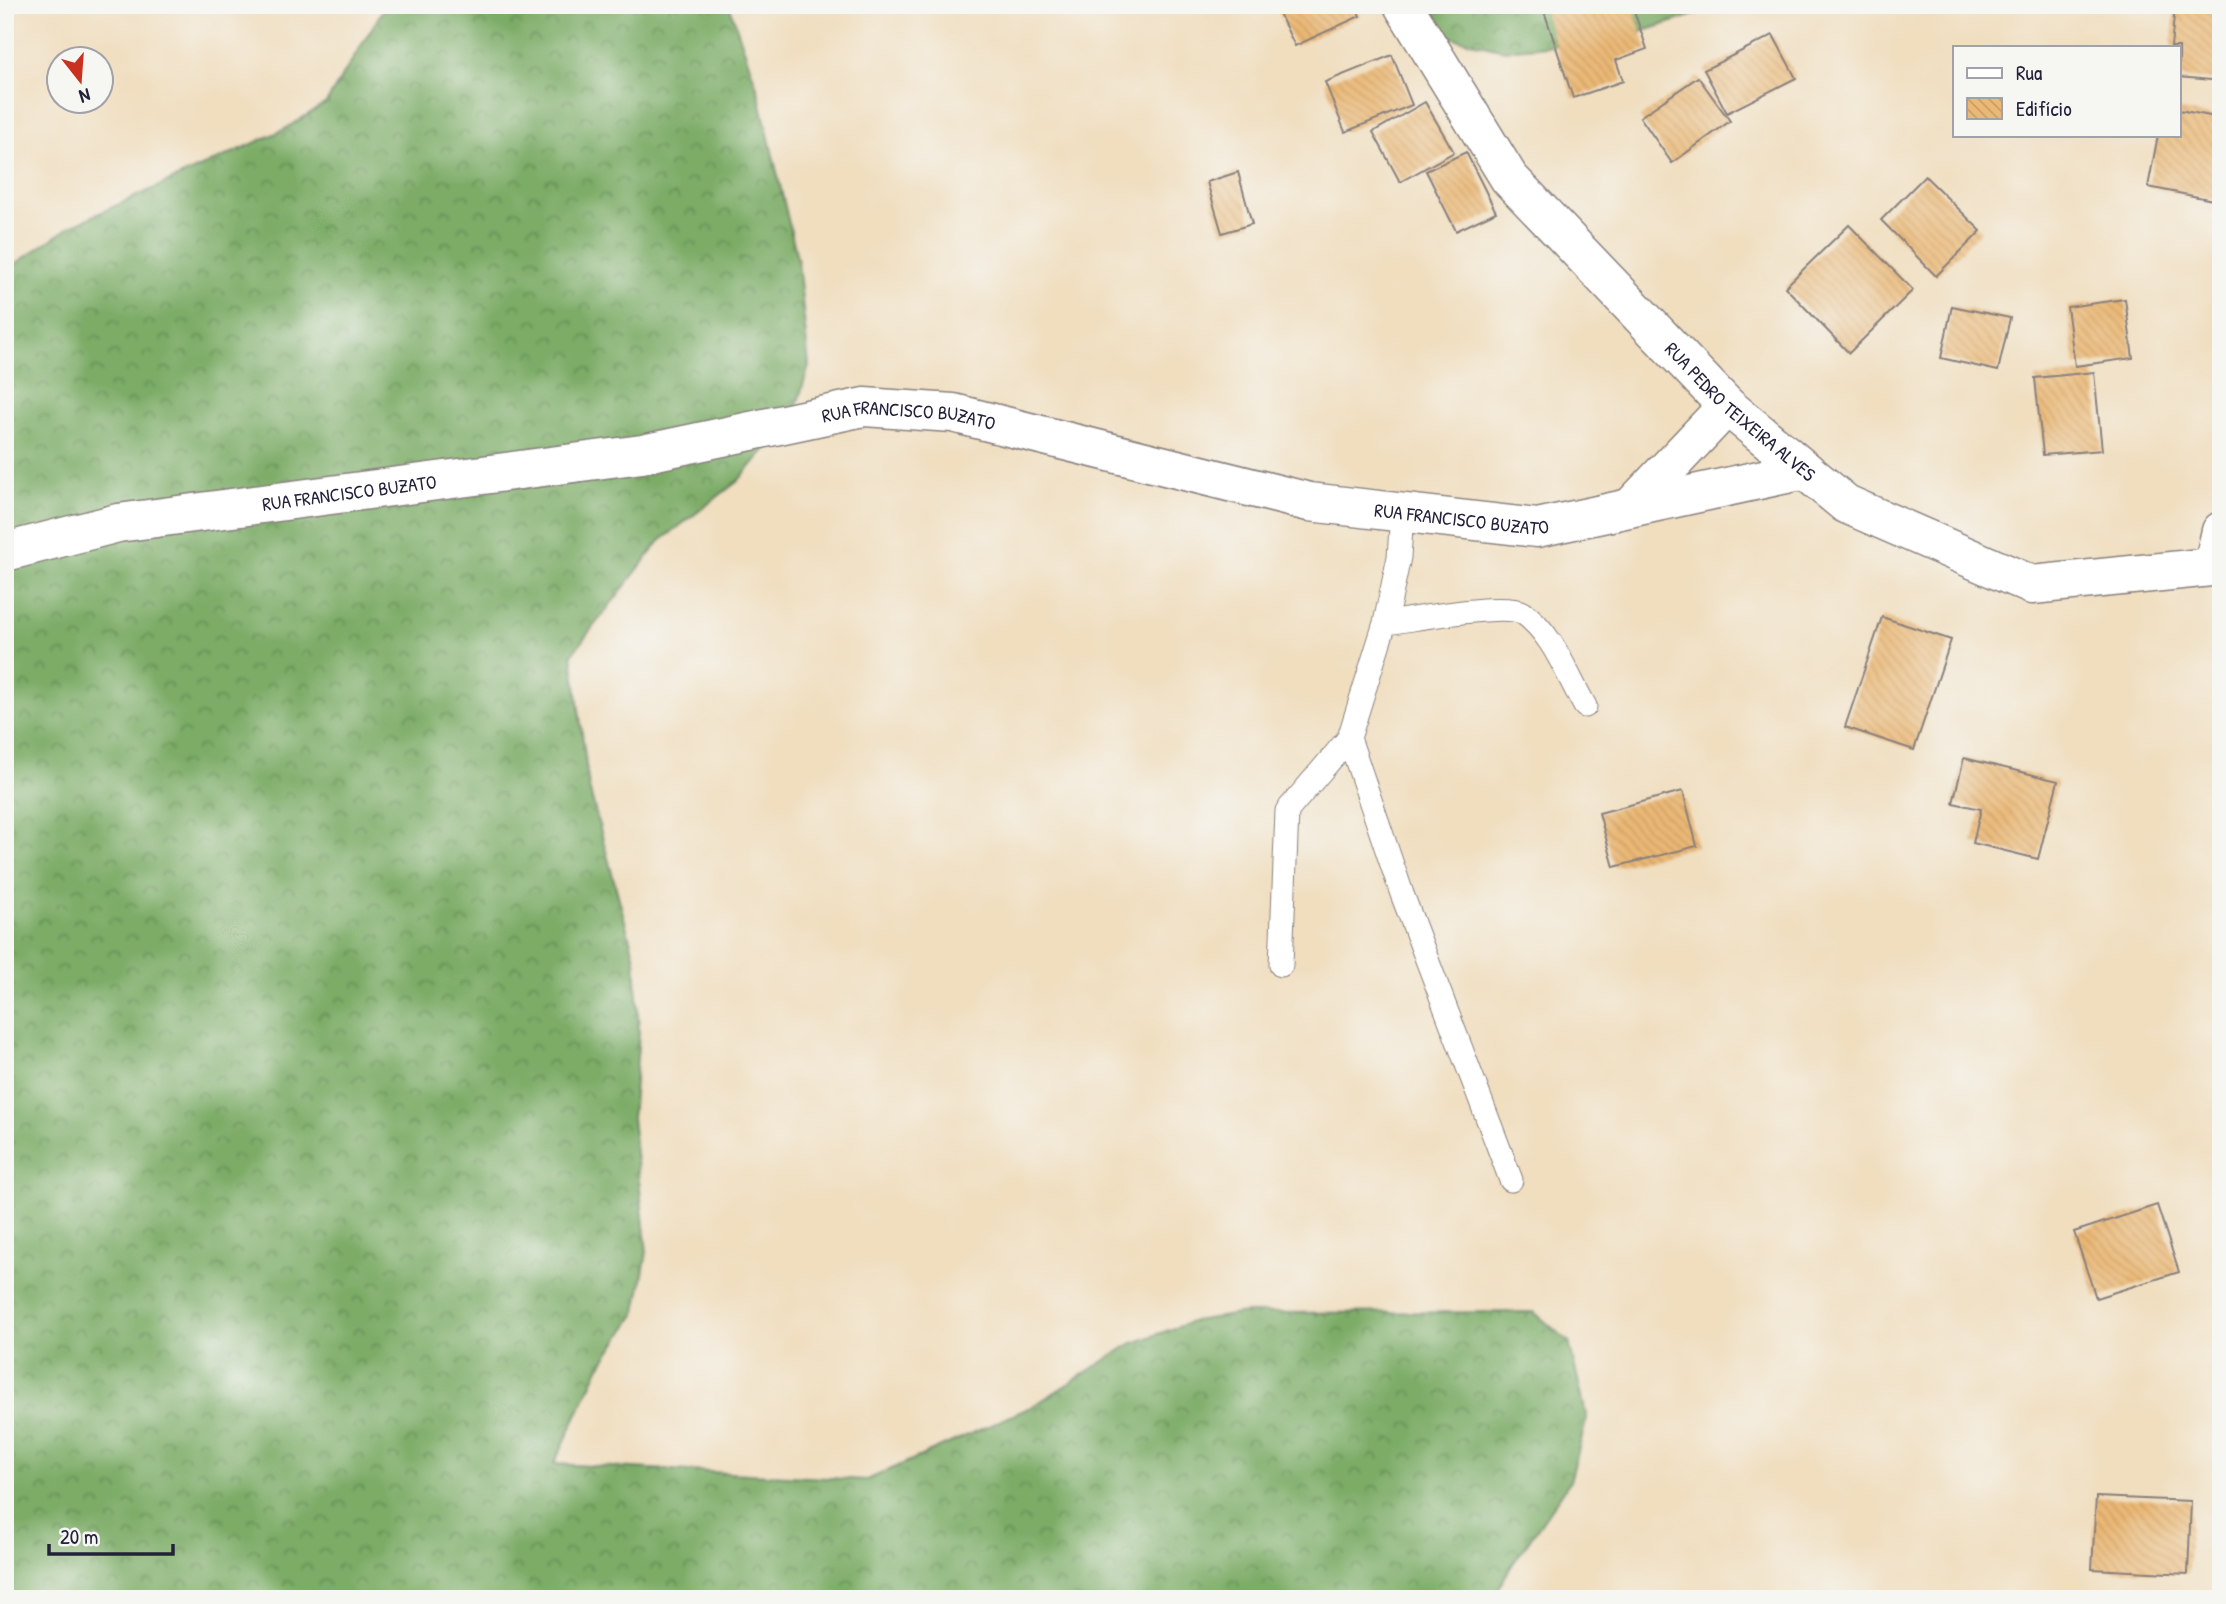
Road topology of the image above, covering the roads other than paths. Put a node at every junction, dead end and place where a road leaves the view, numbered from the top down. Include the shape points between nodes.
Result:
1 (1403, 5) edge
2 (1727, 406) junction
3 (1805, 470) junction
4 (1631, 508) junction
5 (1402, 513) junction
6 (5, 552) edge
7 (2218, 554) edge
8 (1385, 623) junction
9 (1585, 706) dead end
10 (1349, 738) junction
11 (1281, 965) dead end
12 (1511, 1180) dead end

1 - 2 street, RUA PEDRO TEIXEIRA ALVES via 1509,178
2 - 3 street, RUA PEDRO TEIXEIRA ALVES
2 - 4 street
3 - 4 street, RUA FRANCISCO BUZATO
3 - 7 street, RUA PEDRO TEIXEIRA ALVES via 1846,504 2032,584
4 - 5 street, RUA FRANCISCO BUZATO via 1537,528
5 - 6 street, RUA FRANCISCO BUZATO via 1309,502 953,413 864,407 642,454 118,523
5 - 8 lane via 1399,557
8 - 9 lane via 1483,610 1520,611 1541,629
8 - 10 lane
10 - 11 lane via 1287,811
10 - 12 lane via 1402,894

